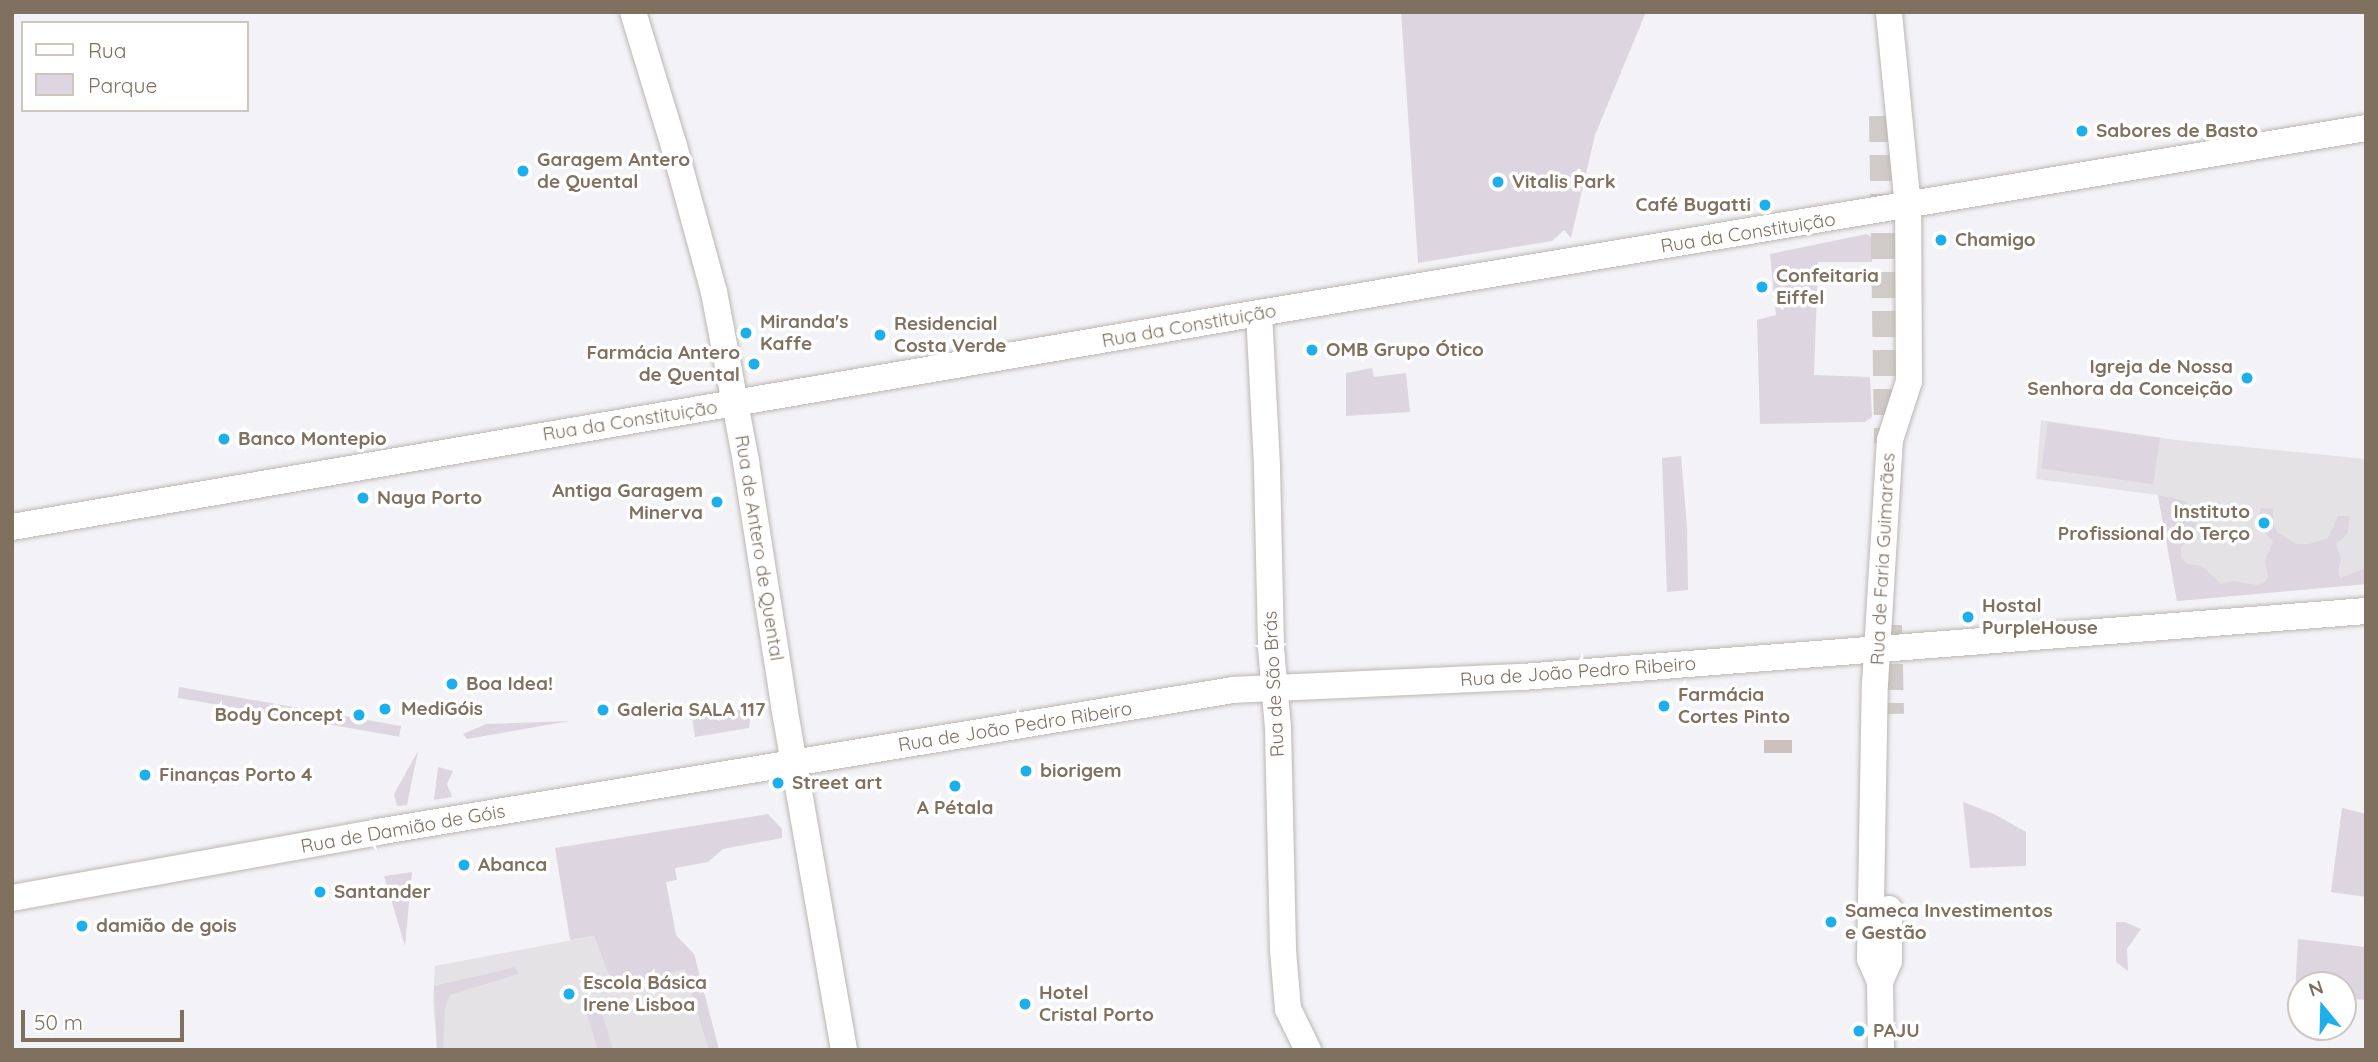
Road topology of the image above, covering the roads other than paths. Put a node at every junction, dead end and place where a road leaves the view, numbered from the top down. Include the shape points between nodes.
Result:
1 (633, 12) edge
2 (1871, 12) edge
3 (1889, 12) edge
4 (1882, 116) tunnel mouth
5 (2366, 128) edge
6 (1908, 207) junction
7 (1259, 313) junction
8 (735, 404) junction
9 (12, 527) edge
10 (2366, 611) edge
11 (1877, 651) junction
12 (1272, 686) junction
13 (1891, 715) tunnel mouth
14 (794, 763) junction
15 (12, 898) edge
16 (1880, 982) junction
17 (844, 1050) edge
18 (1308, 1050) edge
19 (1881, 1050) edge

1 - 8 main road, Rua de Antero de Quental via 714,292
2 - 4 main road
3 - 6 main road, Rua de Faria Guimarães
5 - 6 main road, Rua da Constituição
6 - 7 main road, Rua da Constituição
6 - 11 main road, Rua de Faria Guimarães via 1909,381 1890,440
7 - 8 main road, Rua da Constituição
7 - 12 main road, Rua de São Brás
8 - 9 main road, Rua da Constituição
8 - 14 main road, Rua de Antero de Quental
10 - 11 main road, Rua de João Pedro Ribeiro
11 - 12 main road, Rua de João Pedro Ribeiro via 1436,682
11 - 16 main road, Rua de Faria Guimarães via 1870,959
12 - 14 main road, Rua de João Pedro Ribeiro
12 - 18 main road, Rua de São Brás via 1278,728 1288,1009
13 - 16 main road, Rua de Faria Guimarães via 1889,961
14 - 15 main road, Rua de Damião de Góis
14 - 17 main road, Rua de Antero de Quental
16 - 19 main road, Rua de Faria Guimarães

